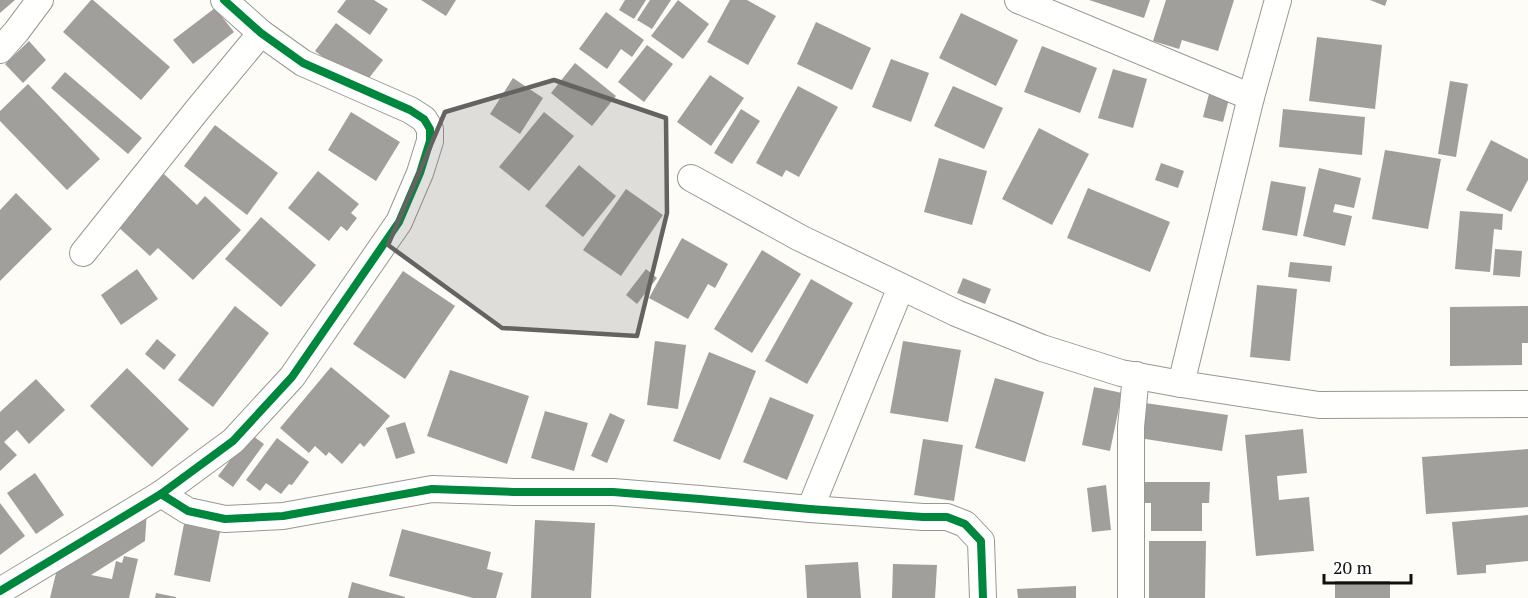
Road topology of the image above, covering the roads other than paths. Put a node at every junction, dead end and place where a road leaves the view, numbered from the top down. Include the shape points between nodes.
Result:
1 (40, 0) edge
2 (224, 0) edge
3 (1018, 0) edge
4 (1278, 0) edge
5 (261, 33) junction
6 (0, 50) edge
7 (1251, 96) junction
8 (692, 178) dead end
9 (83, 253) dead end
10 (901, 286) junction
11 (1136, 375) junction
12 (1181, 384) junction
13 (1528, 404) edge
14 (162, 494) junction
15 (810, 509) junction
16 (0, 591) edge
17 (983, 598) edge
18 (1131, 598) edge

1 - 6 street
2 - 5 street
3 - 7 street
4 - 7 street
5 - 9 street
5 - 14 street via 303,63 410,110 424,119 430,129 430,141 399,222 291,377 233,441
7 - 12 street
8 - 10 street via 800,238
10 - 11 street via 1042,348
10 - 15 street
11 - 12 street
11 - 18 street via 1131,427
12 - 13 street via 1319,405
14 - 15 street via 188,511 225,519 283,516 432,489 613,492
14 - 16 street
15 - 17 street via 947,517 965,524 981,541

